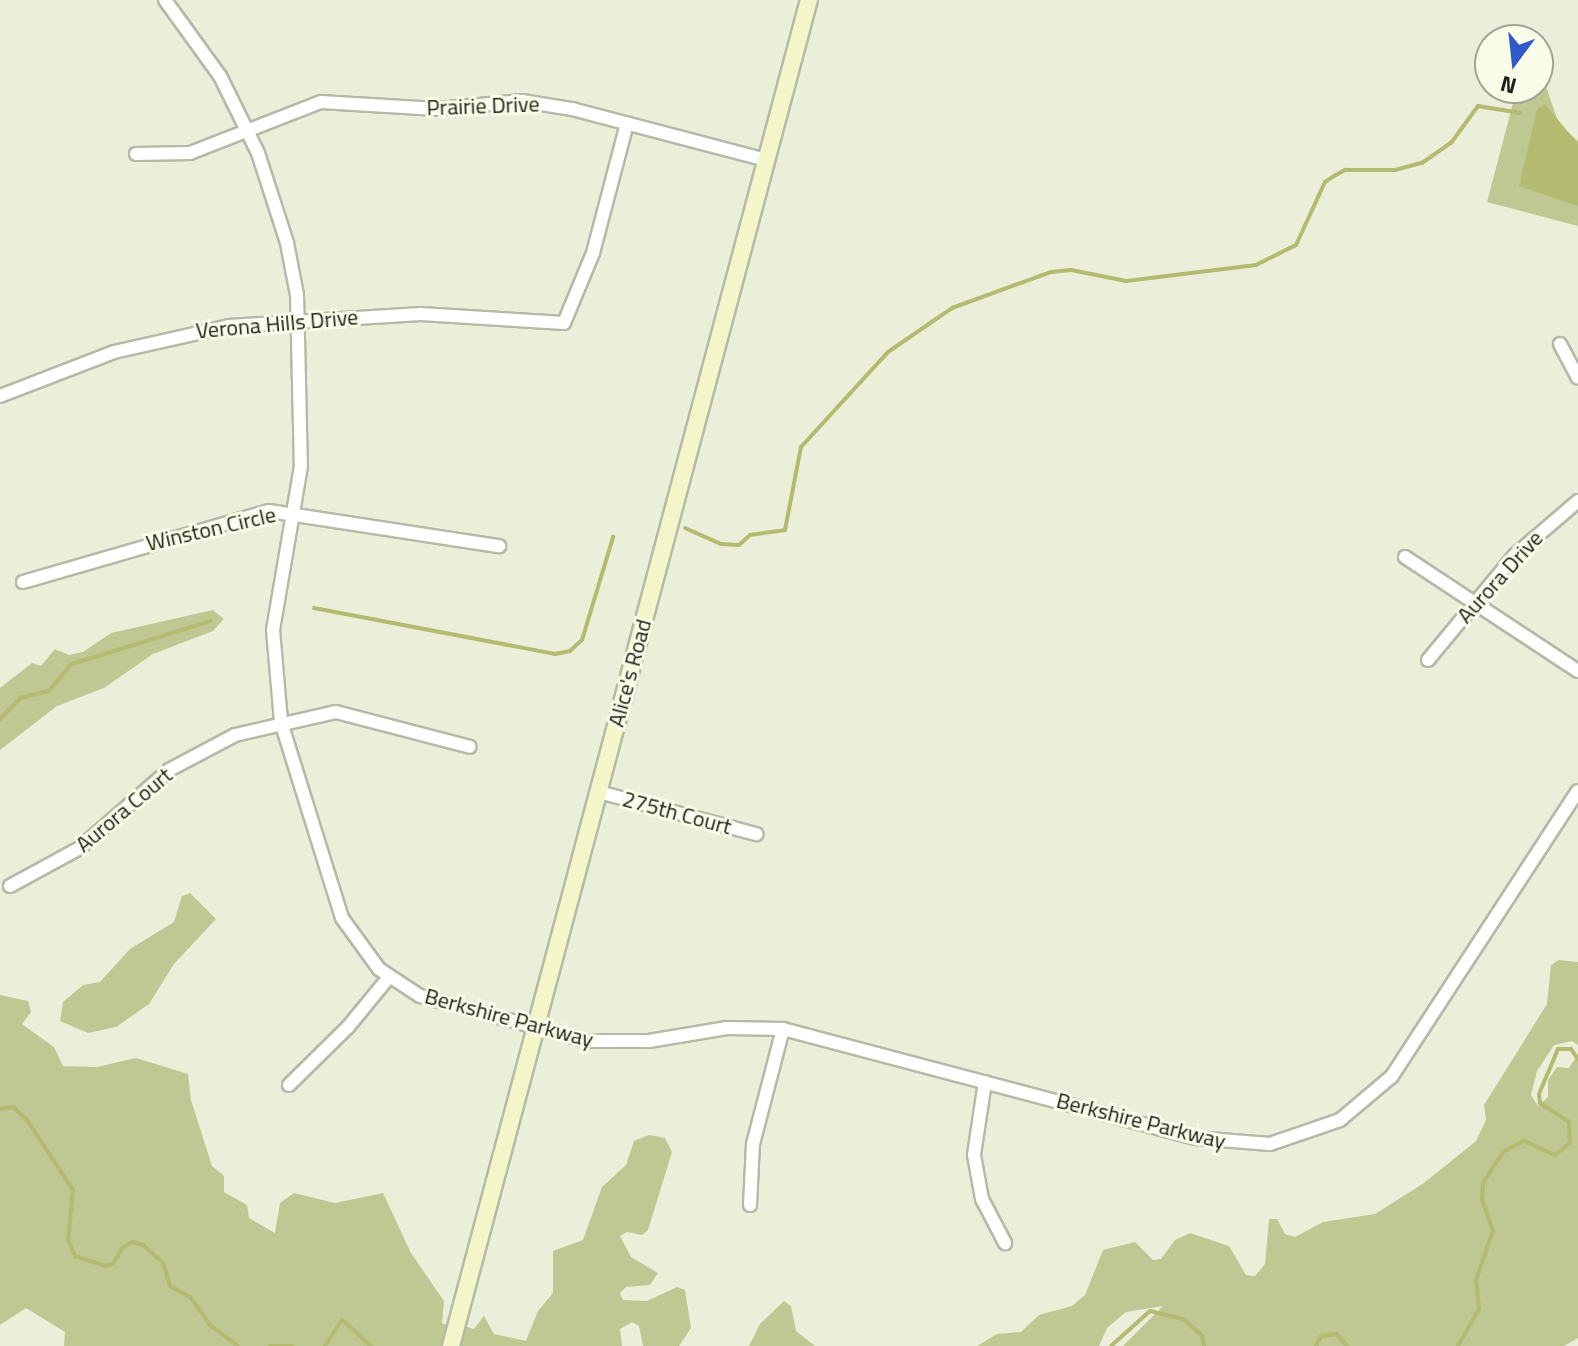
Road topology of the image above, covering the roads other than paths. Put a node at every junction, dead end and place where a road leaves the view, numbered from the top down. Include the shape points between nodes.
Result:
1 (165, 0) edge
2 (809, 0) edge
3 (627, 123) junction
4 (248, 129) junction
5 (136, 154) dead end
6 (766, 160) junction
7 (300, 320) junction
8 (1560, 344) dead end
9 (1578, 378) edge
10 (0, 396) edge
11 (1578, 501) edge
12 (295, 513) junction
13 (499, 546) dead end
14 (1405, 557) dead end
15 (23, 582) dead end
16 (1474, 603) junction
17 (1428, 660) dead end
18 (1578, 671) edge
19 (281, 722) junction
20 (470, 747) dead end
21 (1578, 791) edge
22 (599, 792) junction
23 (756, 834) dead end
24 (10, 886) dead end
25 (389, 977) junction
26 (783, 1029) junction
27 (536, 1030) junction
28 (985, 1082) junction
29 (289, 1085) dead end
30 (750, 1205) dead end
31 (1005, 1243) dead end
32 (451, 1346) edge

1 - 4 street, Berkshire Parkway via 203,50
2 - 6 main road, Alice's Road
3 - 4 street, Prairie Drive via 533,102 437,109 342,101 298,108
3 - 6 street, Prairie Drive
3 - 7 street, Verona Hills Drive via 593,253 564,323 421,314
4 - 5 street, Prairie Drive via 190,153
4 - 7 street, Berkshire Parkway via 287,243
6 - 22 main road, Alice's Road
7 - 10 street, Verona Hills Drive via 158,339
7 - 12 street, Berkshire Parkway via 303,426
8 - 9 street
11 - 16 street, Aurora Drive via 1515,555
12 - 13 street, Winston Circle
12 - 15 street, Winston Circle via 256,514
12 - 19 street, Berkshire Parkway via 273,630
14 - 16 street
16 - 17 street, Aurora Drive
16 - 18 street
19 - 20 street, Aurora Court via 320,713 351,714
19 - 24 street, Aurora Court via 190,756 80,848
19 - 25 street, Berkshire Parkway via 342,918
21 - 28 street, Berkshire Parkway via 1399,1066 1340,1120 1270,1144 1225,1144
22 - 23 street, 275th Court
22 - 27 main road, Alice's Road
25 - 27 street, Berkshire Parkway via 440,1004
25 - 29 street via 341,1036
26 - 27 street, Berkshire Parkway via 727,1028 610,1043
26 - 28 street, Berkshire Parkway
26 - 30 street via 753,1144
27 - 32 main road, Alice's Road
28 - 31 street via 974,1134 976,1176

